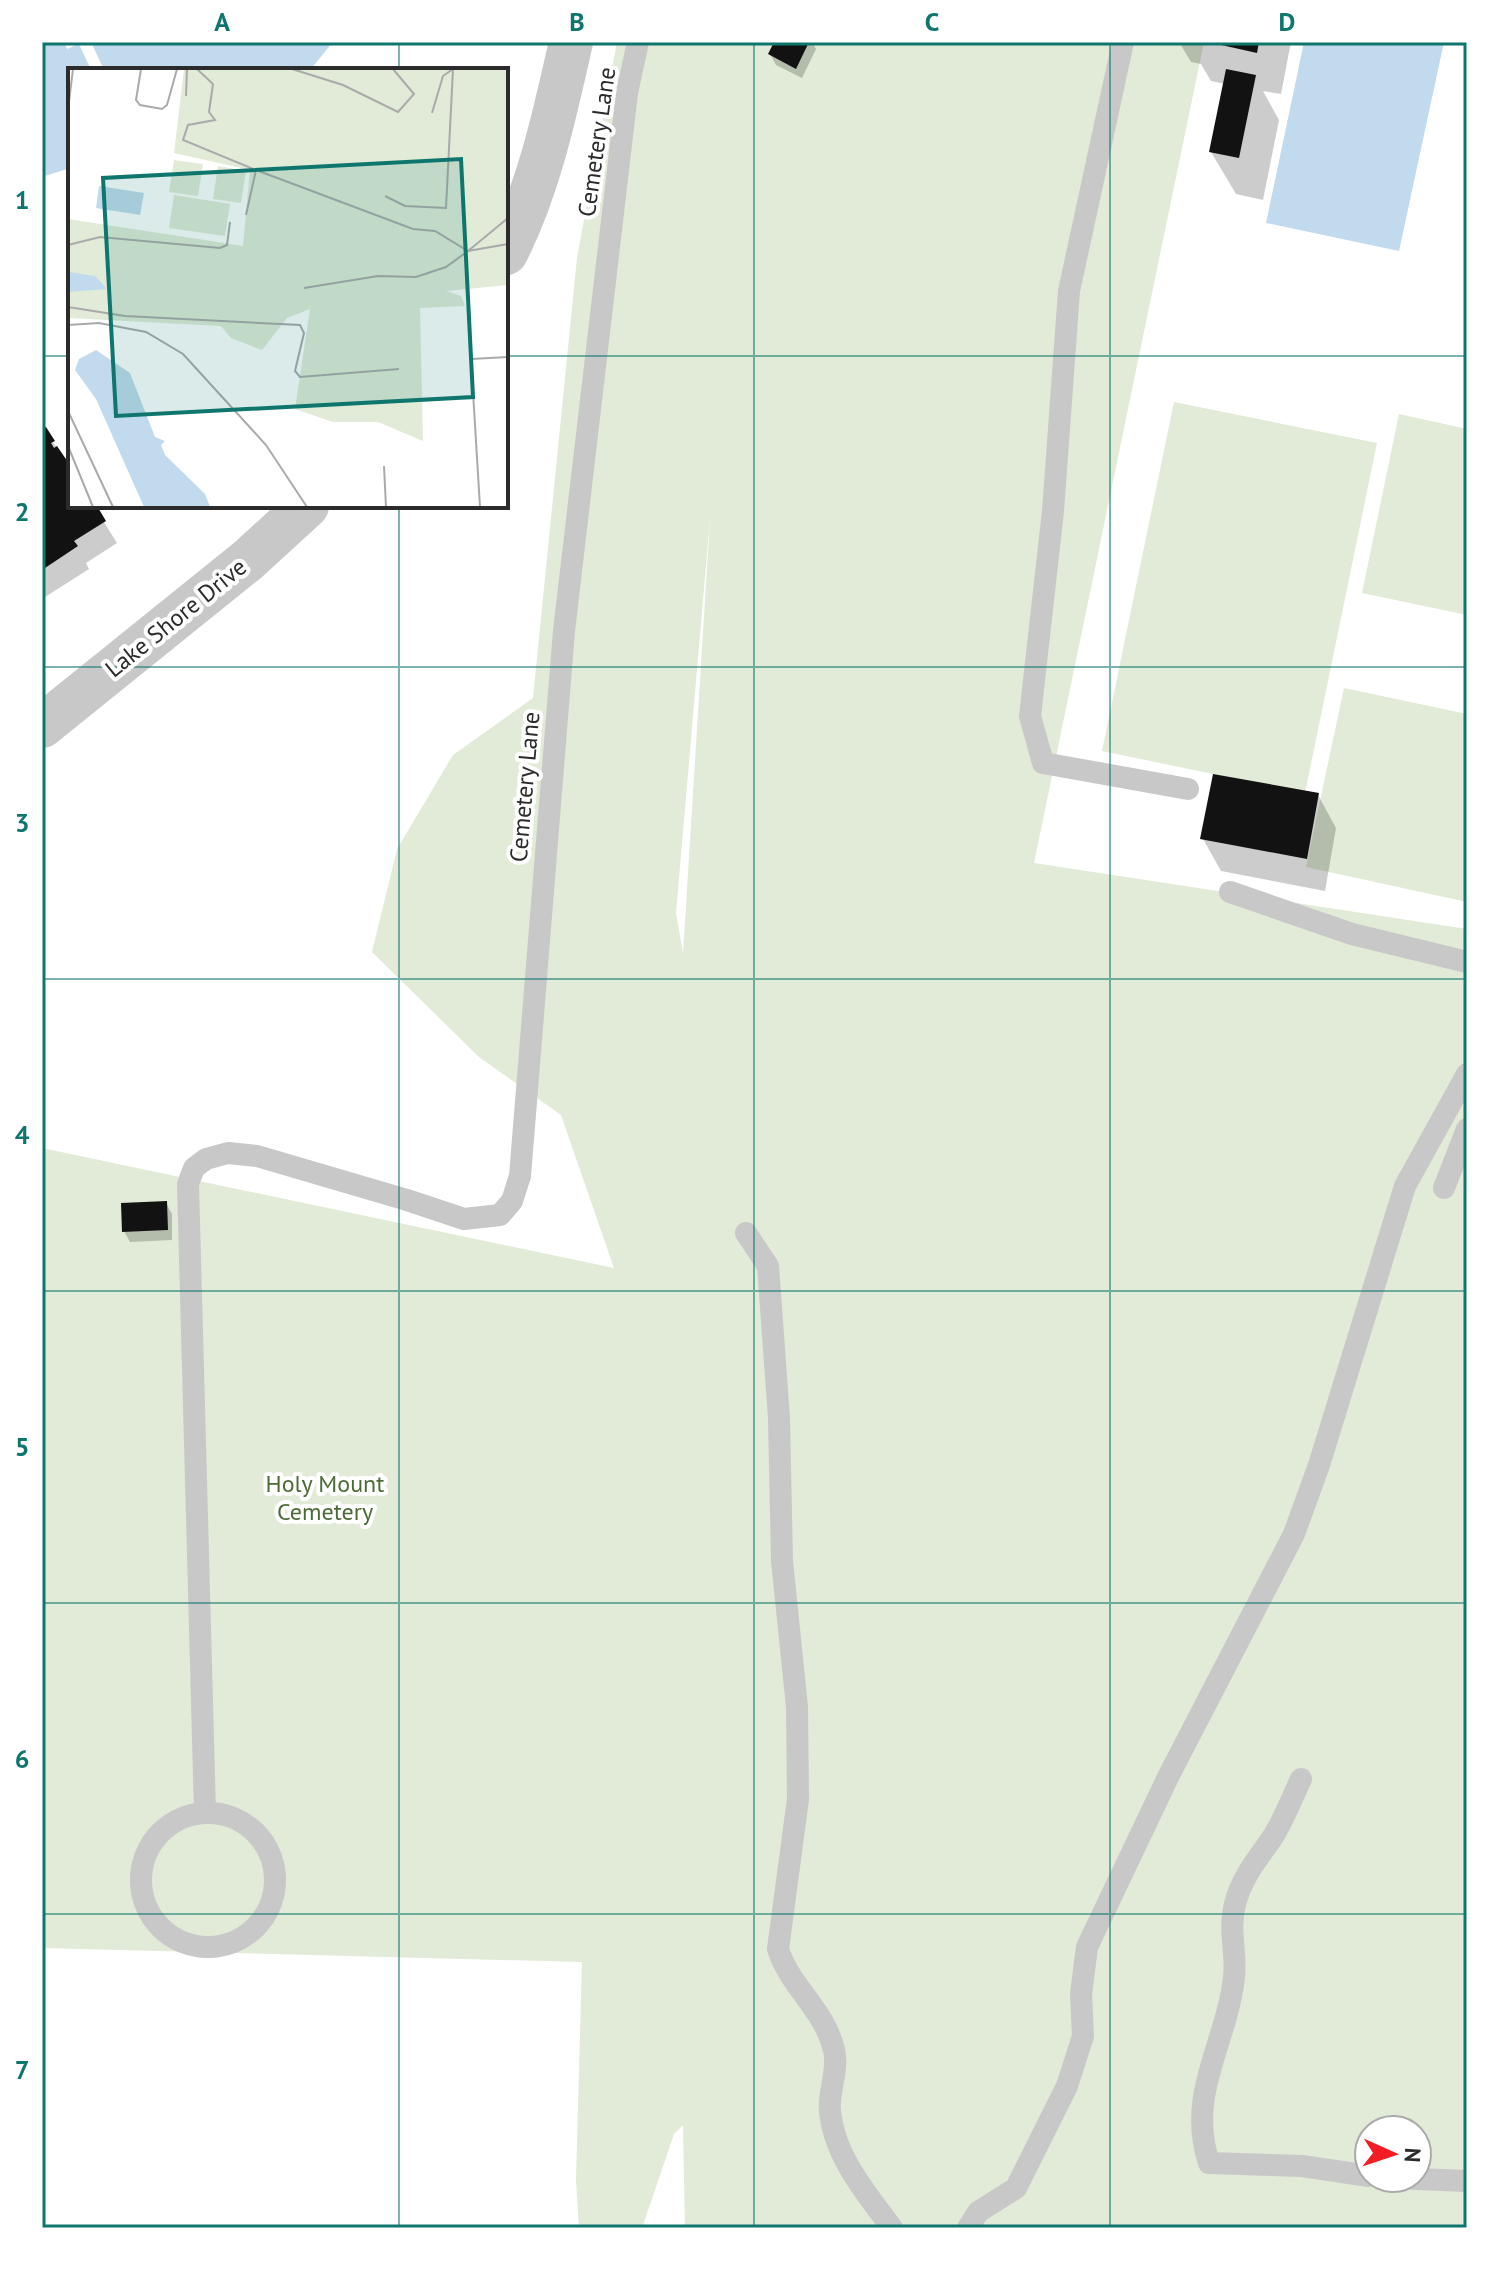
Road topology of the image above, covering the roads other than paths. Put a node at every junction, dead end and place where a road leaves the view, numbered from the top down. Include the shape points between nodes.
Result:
1 (571, 42) edge
2 (638, 42) edge
3 (1123, 42) edge
4 (508, 248) edge
5 (305, 508) edge
6 (42, 726) edge
7 (1188, 789) dead end
8 (1230, 892) dead end
9 (1467, 962) edge
10 (1467, 1074) edge
11 (1467, 1129) edge
12 (1444, 1188) dead end
13 (746, 1233) dead end
14 (1301, 1779) dead end
15 (205, 1813) junction
16 (1353, 2174) edge
17 (1433, 2180) edge
18 (1467, 2181) edge
19 (892, 2228) edge
20 (968, 2228) edge

1 - 4 street via 525,210
2 - 15 lane, Cemetery Lane via 627,93 564,631 520,1176 512,1201 500,1215 464,1219 257,1156 228,1153 194,1168 188,1184
3 - 7 lane via 1069,291 1053,511 1030,716 1043,763
5 - 6 street, Lake Shore Drive
8 - 9 lane via 1352,934
10 - 20 lane via 1405,1186 1294,1534 1087,1947 1083,2036 1067,2086 1016,2188 978,2212
11 - 12 lane
13 - 19 lane via 768,1266 782,1561 797,1707 798,1799 778,1949 784,1967 823,2020 835,2052 829,2107 835,2139
14 - 16 lane via 1275,1833 1247,1870 1235,1903 1230,1936 1235,1976 1212,2054 1202,2142 1209,2163
15 - 15 lane via 169,1825 152,1842 141,1885 156,1924 179,1942 217,1948 253,1932 267,1914 275,1869 259,1835 236,1818
17 - 18 lane

